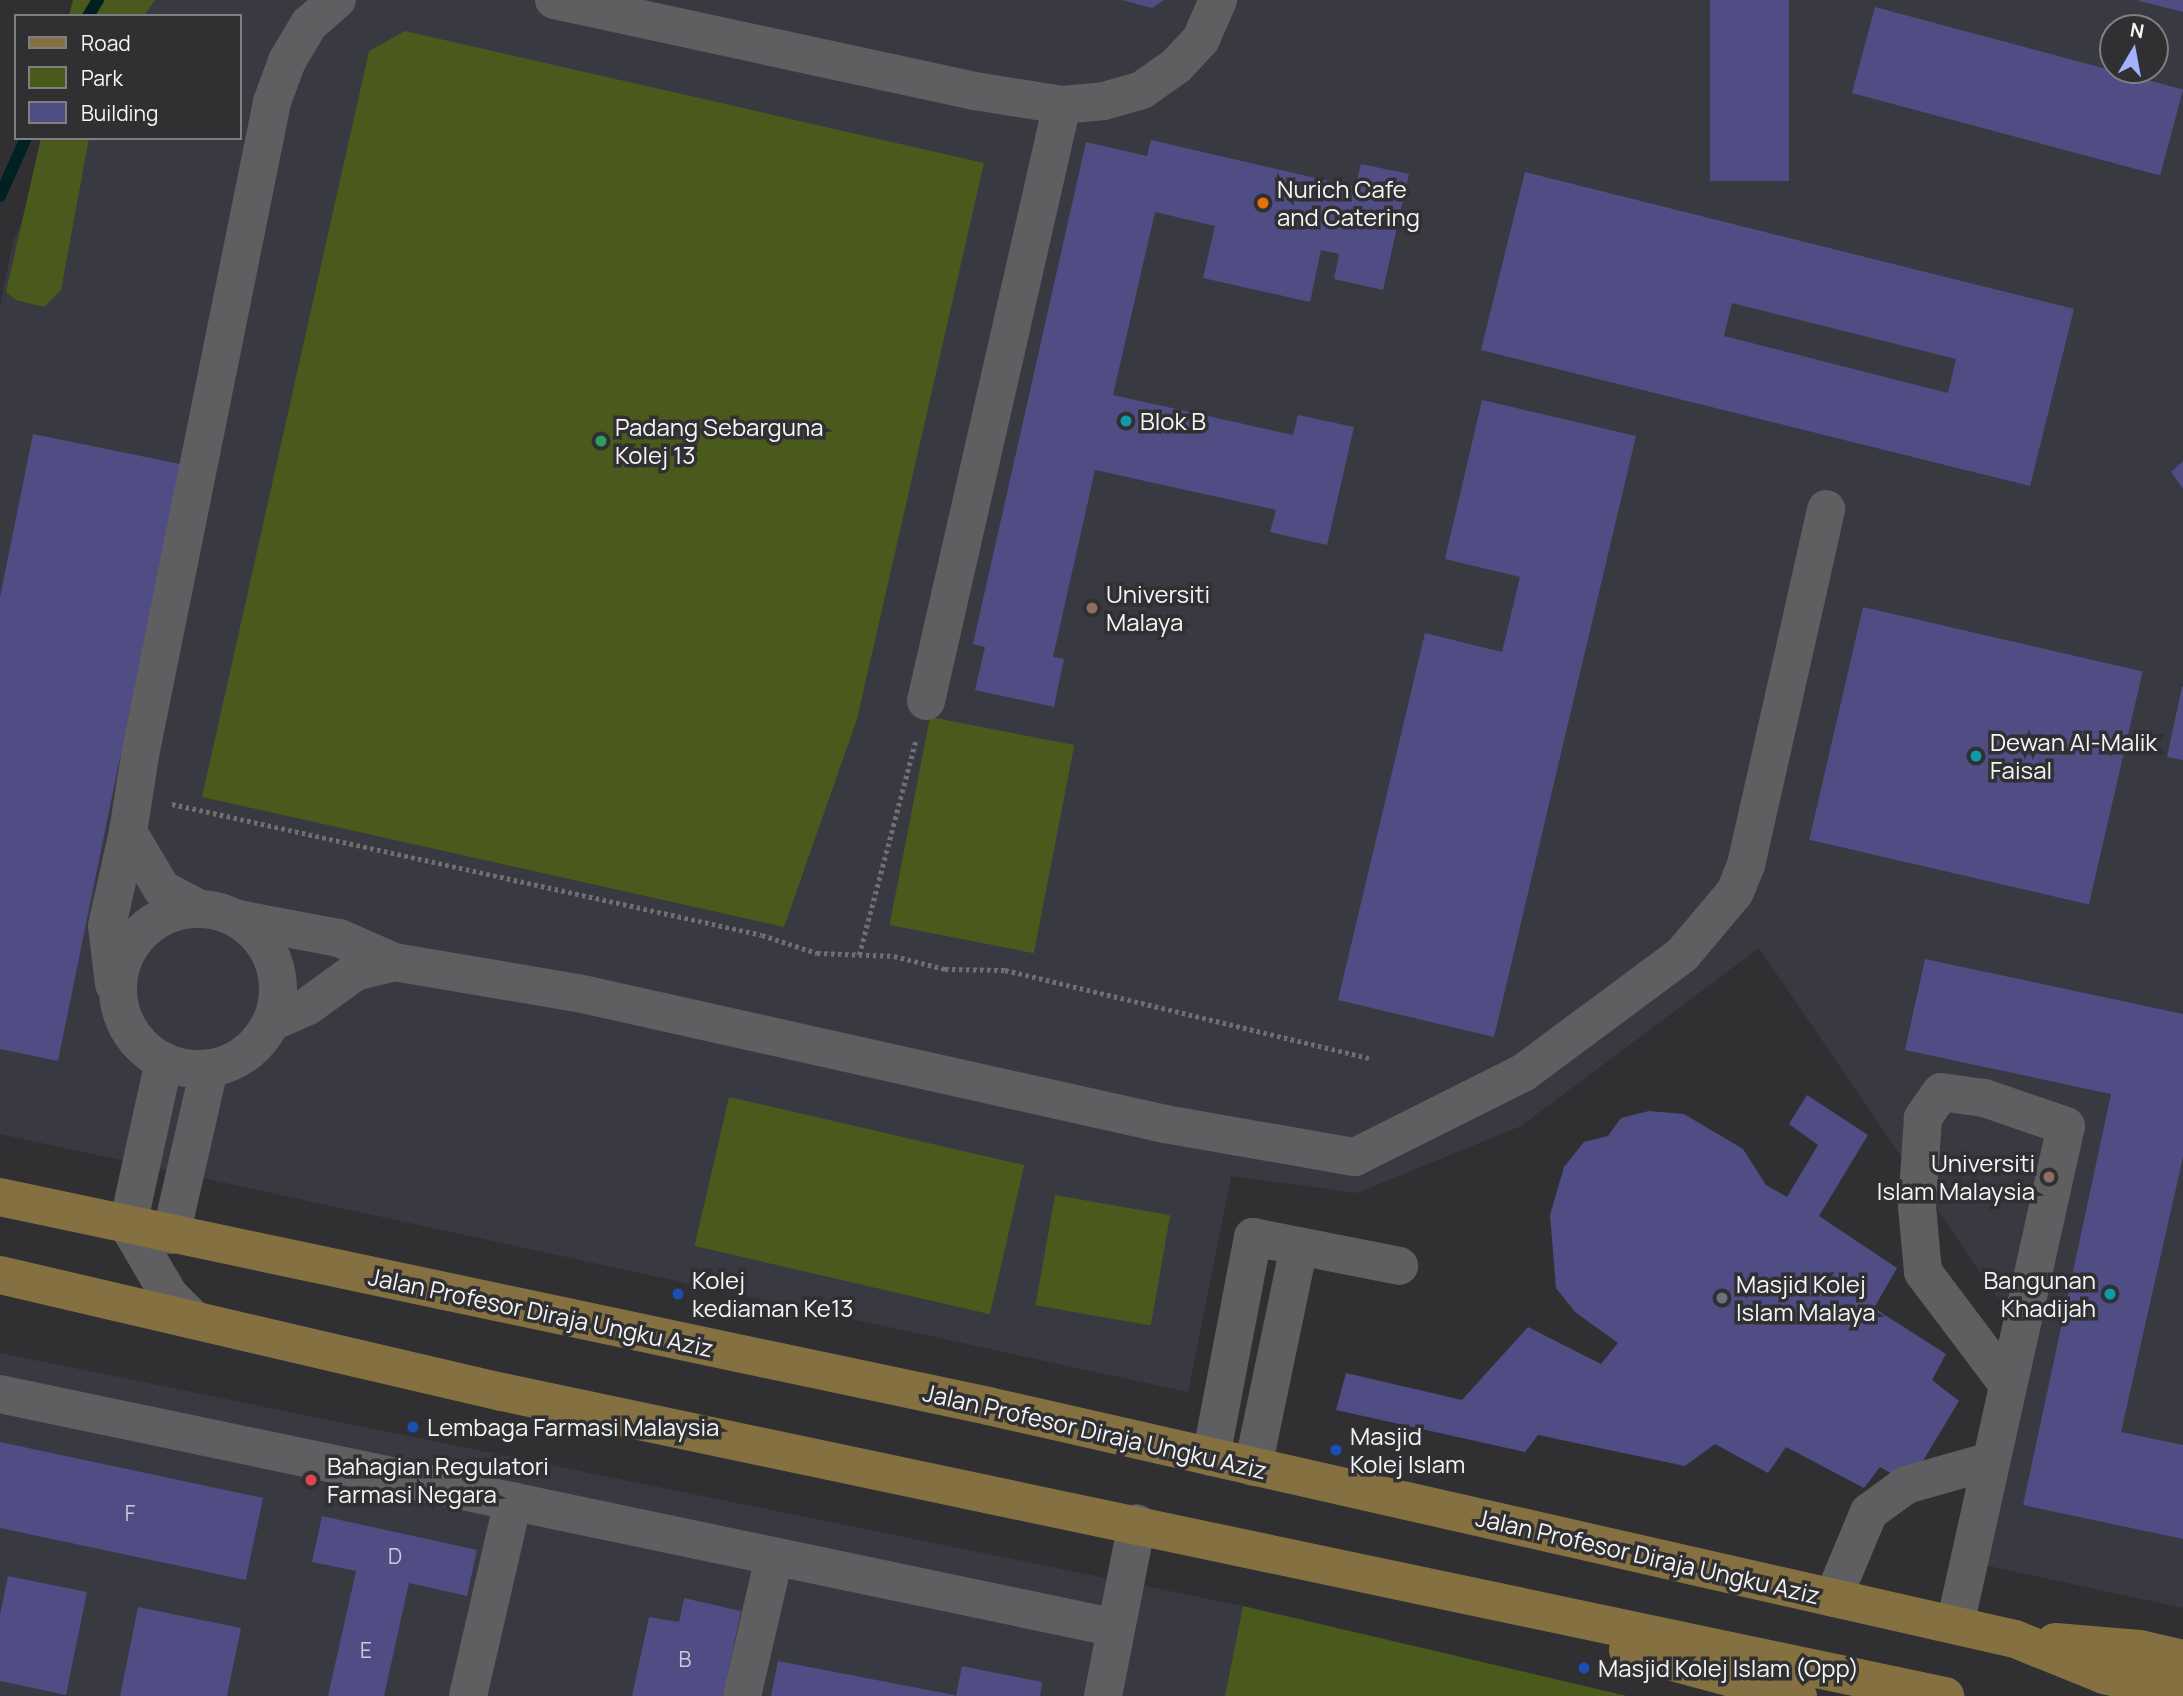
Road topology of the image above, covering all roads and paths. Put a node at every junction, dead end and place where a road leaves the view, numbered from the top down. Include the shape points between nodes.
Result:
1 (337, 0) edge
2 (554, 0) edge
3 (1218, 0) edge
4 (1062, 105) junction
5 (1826, 509) dead end
6 (926, 701) joint
7 (131, 814) junction
8 (197, 908) junction
9 (238, 919) junction
10 (859, 955) junction
11 (394, 962) junction
12 (118, 999) junction
13 (272, 1022) junction
14 (1372, 1059) dead end
15 (164, 1061) junction
16 (209, 1069) junction
17 (0, 1197) edge
18 (128, 1225) junction
19 (171, 1234) junction
20 (1299, 1247) junction
21 (1399, 1266) dead end
22 (0, 1275) edge
23 (192, 1318) junction
24 (2008, 1385) junction
25 (0, 1394) edge
26 (1211, 1457) junction
27 (1991, 1461) junction
28 (1253, 1467) junction
29 (513, 1501) junction
30 (1137, 1523) junction
31 (774, 1557) junction
32 (1399, 1578) junction
33 (1833, 1598) junction
34 (1955, 1625) junction
35 (1116, 1628) junction
36 (2015, 1639) junction
37 (2183, 1659) edge
38 (2183, 1694) edge
39 (468, 1696) edge
40 (742, 1696) edge
41 (1103, 1696) edge
42 (1798, 1696) edge
43 (1945, 1696) edge

1 - 7 lane via 309,24 287,61 272,102
2 - 4 lane via 975,91
3 - 4 lane via 1200,39 1176,66 1142,90 1104,101
4 - 6 lane
5 - 11 lane via 1746,865 1735,892 1682,955 1523,1073 1355,1157 1165,1124 578,993
6 - 10 path
7 - 8 lane via 162,889
7 - 10 path via 762,935 817,953
7 - 12 lane via 107,926
8 - 9 lane
8 - 12 lane via 170,913 146,927 128,947 119,972
9 - 11 lane via 339,938
9 - 13 lane via 257,933 275,965 279,1000
10 - 14 path via 894,956 945,969 1005,970
11 - 13 lane via 355,972 308,1006
12 - 15 lane via 133,1037
13 - 16 lane via 256,1045 235,1060
15 - 16 lane
15 - 18 lane
16 - 19 lane
17 - 18 main road, Jalan Profesor Diraja Ungku Aziz
18 - 19 main road, Jalan Profesor Diraja Ungku Aziz
18 - 23 lane via 169,1295
19 - 26 main road, Jalan Profesor Diraja Ungku Aziz
20 - 21 lane
20 - 26 lane via 1253,1237
20 - 28 lane
22 - 23 main road
23 - 30 main road via 502,1392
24 - 24 lane via 1923,1272 1917,1207 1923,1118 1941,1092 1984,1098 2066,1126
24 - 27 lane
25 - 29 lane
26 - 28 main road, Jalan Profesor Diraja Ungku Aziz
27 - 33 lane via 1906,1485 1870,1513
27 - 34 lane
28 - 33 main road, Jalan Profesor Diraja Ungku Aziz
29 - 31 lane
29 - 39 lane
30 - 32 main road
30 - 35 lane
31 - 35 lane
31 - 40 lane
32 - 42 main road via 1704,1674
32 - 43 main road
33 - 34 main road, Jalan Profesor Diraja Ungku Aziz
34 - 36 main road, Jalan Profesor Diraja Ungku Aziz
35 - 41 lane
36 - 37 main road via 2140,1649
36 - 38 main road, Jalan Profesor Diraja Ungku Aziz via 2136,1684

